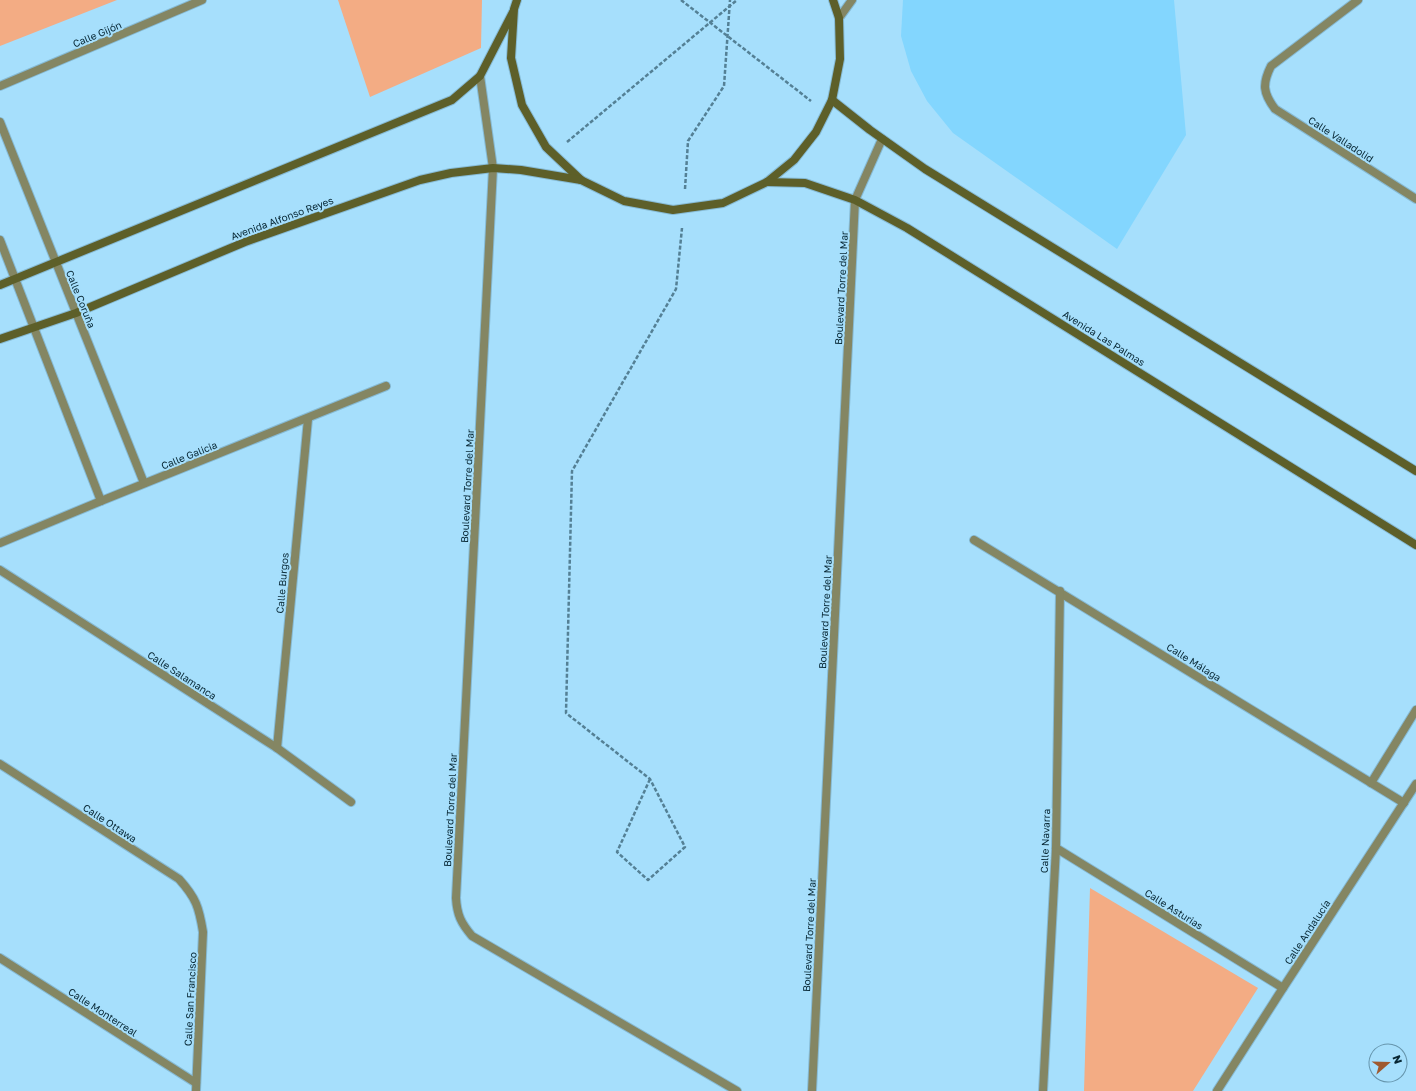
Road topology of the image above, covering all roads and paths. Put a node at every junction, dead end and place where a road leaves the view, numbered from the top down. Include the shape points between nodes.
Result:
1 (202, 0) edge
2 (517, 0) edge
3 (680, 0) edge
4 (730, 0) edge
5 (737, 0) edge
6 (833, 0) edge
7 (852, 0) edge
8 (1358, 0) edge
9 (730, 6) junction
10 (514, 10) junction
11 (838, 18) junction
12 (710, 23) junction
13 (728, 38) junction
14 (480, 76) junction
15 (0, 86) edge
16 (832, 100) junction
17 (826, 112) junction
18 (0, 122) edge
19 (882, 139) junction
20 (553, 153) junction
21 (493, 168) junction
22 (581, 180) junction
23 (768, 182) junction
24 (1416, 199) edge
25 (855, 200) junction
26 (684, 208) junction
27 (0, 240) edge
28 (55, 262) junction
29 (15, 279) junction
30 (0, 285) edge
31 (76, 313) junction
32 (33, 327) junction
33 (0, 338) edge
34 (386, 386) dead end
35 (308, 419) junction
36 (1416, 471) edge
37 (144, 484) junction
38 (101, 501) junction
39 (974, 540) dead end
40 (0, 544) edge
41 (1416, 545) edge
42 (0, 570) edge
43 (1060, 591) junction
44 (1416, 710) edge
45 (277, 748) junction
46 (0, 764) edge
47 (650, 779) junction
48 (1372, 783) junction
49 (1416, 784) edge
50 (352, 802) dead end
51 (1404, 803) junction
52 (1056, 848) junction
53 (199, 909) joint
54 (0, 958) edge
55 (1283, 988) junction
56 (196, 1087) edge
57 (737, 1091) edge
58 (812, 1091) edge
59 (1044, 1091) edge
60 (1217, 1091) edge

1 - 15 street, Calle Gijón
2 - 10 street
3 - 12 path
4 - 9 path
5 - 9 path
6 - 11 street
7 - 11 street
8 - 24 street, Calle Valladolid via 1271,66 1266,76 1265,88 1268,99 1275,109
9 - 12 path
9 - 13 path
10 - 14 street
10 - 20 street via 511,58 522,105 546,147
11 - 16 street via 840,59
12 - 13 path
12 - 20 path
13 - 17 path
13 - 26 path via 724,86 688,141
14 - 21 street, Boulevard Torre del Mar
14 - 28 street via 452,100
16 - 17 street
16 - 19 street
17 - 23 street via 816,132 794,160
18 - 28 street, Calle Coruña
19 - 25 street, Boulevard Torre del Mar
19 - 36 street via 932,173
20 - 22 street
21 - 22 street, Avenida Alfonso Reyes
21 - 31 street, Avenida Alfonso Reyes via 420,180 358,201 245,242
21 - 57 street, Boulevard Torre del Mar via 457,910 462,925 472,936
22 - 26 street via 624,202 673,210
23 - 25 street, Avenida Las Palmas via 806,183
23 - 26 street via 723,203
25 - 41 street, Avenida Las Palmas via 907,228
25 - 58 street, Boulevard Torre del Mar
26 - 47 path via 676,289 572,471 566,713
27 - 29 street
28 - 29 street
28 - 31 street, Calle Coruña
29 - 30 street
29 - 32 street
31 - 32 street, Avenida Alfonso Reyes
31 - 37 street, Calle Coruña
32 - 33 street, Avenida Alfonso Reyes
32 - 38 street
34 - 35 street, Calle Galicia
35 - 37 street, Calle Galicia
35 - 45 street, Calle Burgos
37 - 38 street, Calle Galicia
38 - 40 street, Calle Galicia
39 - 43 street, Calle Málaga
42 - 45 street, Calle Salamanca
43 - 48 street, Calle Málaga
43 - 52 street, Calle Navarra
44 - 48 street
45 - 50 street, Calle Salamanca
46 - 53 street, Calle Ottawa via 179,879 191,892
47 - 47 path via 685,847 648,880 617,852
48 - 51 street, Calle Málaga
49 - 51 street, Calle Andalucía
51 - 55 street, Calle Andalucía
52 - 55 street, Calle Asturias
52 - 59 street, Calle Navarra
53 - 56 street, Calle San Francisco via 203,932
54 - 56 street, Calle Monterreal
55 - 60 street, Calle Andalucía

